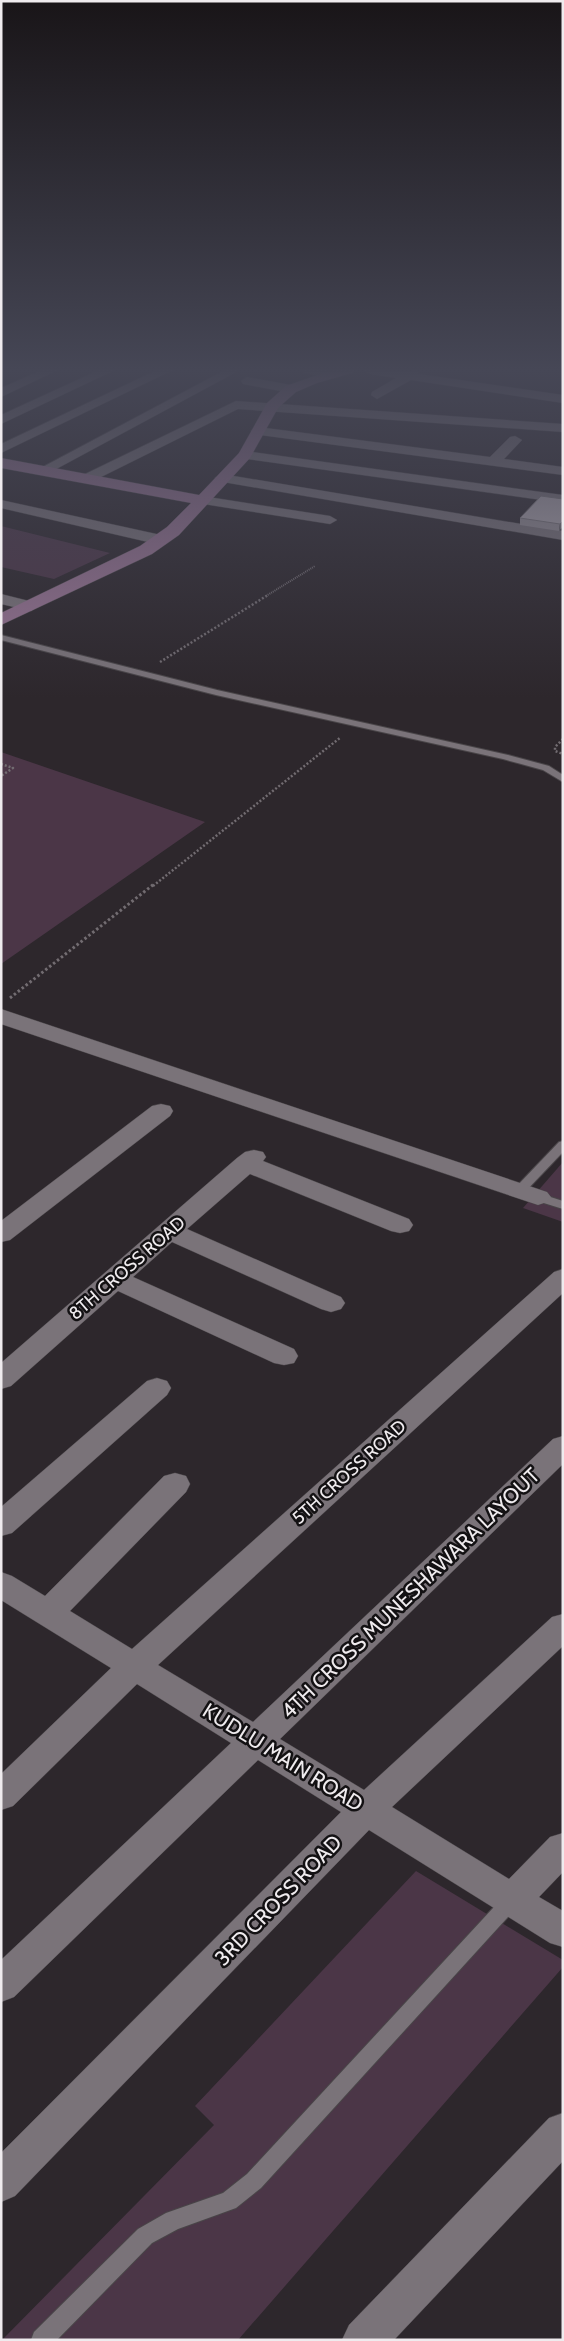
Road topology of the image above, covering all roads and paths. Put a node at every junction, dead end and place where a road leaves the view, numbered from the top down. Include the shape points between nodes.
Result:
1 (87, 479) edge
2 (221, 479) edge
3 (229, 479) edge
4 (419, 479) edge
5 (202, 500) junction
6 (563, 500) edge
7 (1, 504) edge
8 (330, 520) dead end
9 (563, 536) edge
10 (161, 540) junction
11 (315, 566) dead end
12 (1, 598) edge
13 (31, 606) junction
14 (1, 620) edge
15 (1, 637) edge
16 (141, 673) junction
17 (358, 724) junction
18 (563, 739) edge
19 (563, 754) edge
20 (1, 764) edge
21 (1, 776) edge
22 (563, 779) edge
23 (5, 1007) edge
24 (161, 1111) dead end
25 (563, 1145) edge
26 (529, 1194) junction
27 (563, 1205) edge
28 (400, 1225) dead end
29 (169, 1232) junction
30 (1, 1234) edge
31 (563, 1278) edge
32 (114, 1280) junction
33 (331, 1303) dead end
34 (284, 1356) dead end
35 (1, 1379) edge
36 (157, 1388) dead end
37 (563, 1446) edge
38 (175, 1484) dead end
39 (1, 1524) edge
40 (1, 1584) edge
41 (48, 1613) junction
42 (563, 1626) edge
43 (135, 1666) junction
44 (256, 1740) junction
45 (1, 1796) edge
46 (367, 1809) junction
47 (563, 1848) edge
48 (512, 1900) junction
49 (563, 1932) edge
50 (1, 1985) edge
51 (563, 2132) edge
52 (1, 2182) edge
53 (42, 2340) edge
54 (364, 2340) edge

1 - 5 street
2 - 5 street
3 - 9 street
4 - 6 street
5 - 8 street
5 - 10 street
7 - 10 street
10 - 13 street
11 - 16 path
12 - 13 street
13 - 14 street
15 - 16 lane
16 - 17 lane
17 - 22 lane via 546,768
17 - 23 path
18 - 19 path via 555,751
20 - 21 path via 12,768
23 - 26 street
24 - 30 street
25 - 26 lane
26 - 27 lane
28 - 29 street, 8TH CROSS ROAD via 250,1160
29 - 32 street, 8TH CROSS ROAD
29 - 33 street
31 - 43 street, 5TH CROSS ROAD
32 - 34 street
32 - 35 street, 8TH CROSS ROAD
36 - 39 street
37 - 44 street, 4TH CROSS MUNESHAWARA LAYOUT
38 - 41 street
40 - 41 street, KUDLU MAIN ROAD
41 - 43 street, KUDLU MAIN ROAD
42 - 46 street, 3RD CROSS ROAD
43 - 44 street, KUDLU MAIN ROAD
43 - 45 street, 5TH CROSS ROAD
44 - 46 street, KUDLU MAIN ROAD
44 - 50 street, 4TH CROSS MUNESHAWARA LAYOUT
46 - 48 street, KUDLU MAIN ROAD
46 - 52 street, 3RD CROSS ROAD
47 - 48 street
48 - 49 street, KUDLU MAIN ROAD
48 - 53 lane via 254,2181 229,2200 173,2220 145,2236
51 - 54 street

